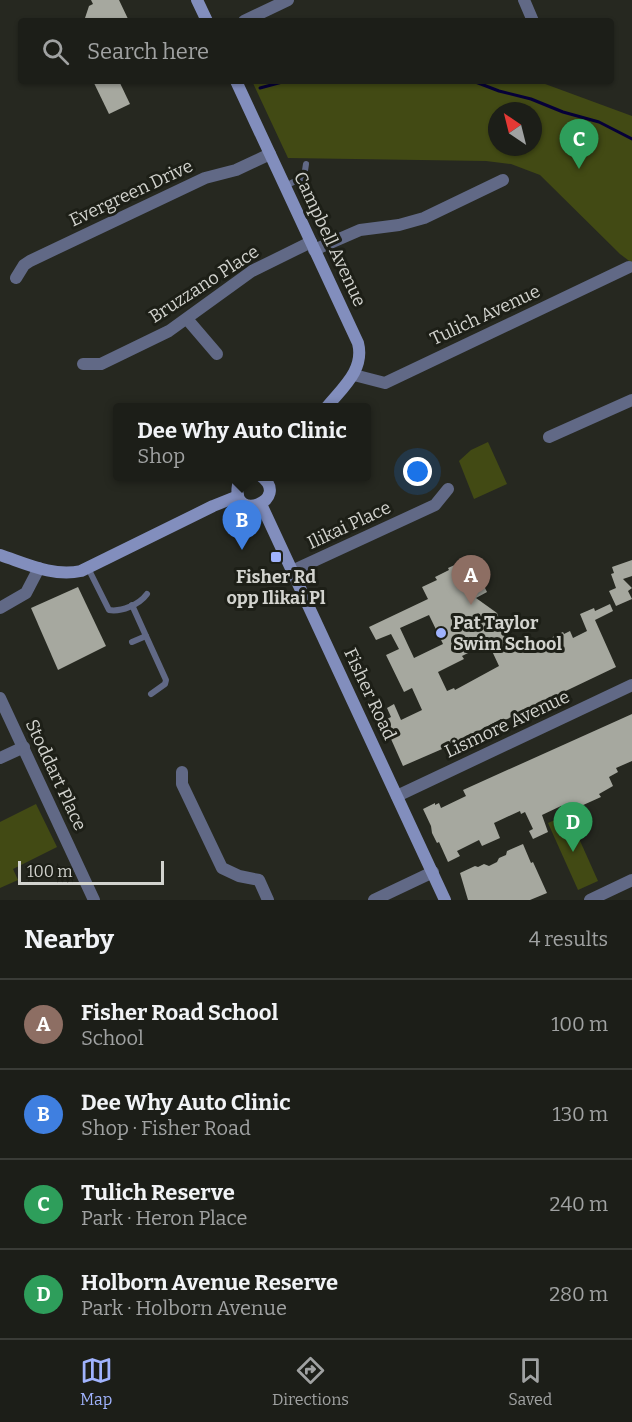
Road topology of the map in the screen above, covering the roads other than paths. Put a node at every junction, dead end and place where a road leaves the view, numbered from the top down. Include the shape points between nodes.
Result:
1 (197, 0) edge
2 (288, 0) edge
3 (524, 0) edge
4 (206, 18) edge
5 (250, 18) edge
6 (532, 18) edge
7 (237, 84) edge
8 (270, 154) junction
9 (306, 164) dead end
10 (503, 180) dead end
11 (285, 186) junction
12 (312, 246) junction
13 (629, 267) dead end
14 (16, 278) dead end
15 (187, 319) junction
16 (217, 354) dead end
17 (83, 364) dead end
18 (354, 375) junction
19 (632, 400) edge
20 (330, 403) edge
21 (549, 437) dead end
22 (242, 481) edge
23 (266, 481) edge
24 (448, 489) dead end
25 (238, 496) junction
26 (261, 504) junction
27 (0, 555) edge
28 (88, 567) junction
29 (39, 568) junction
30 (292, 571) junction
31 (147, 594) dead end
32 (132, 605) junction
33 (0, 608) edge
34 (146, 636) junction
35 (132, 642) dead end
36 (632, 685) edge
37 (152, 694) dead end
38 (0, 698) edge
39 (24, 747) junction
40 (0, 758) edge
41 (182, 772) dead end
42 (397, 796) junction
43 (433, 872) junction
44 (632, 880) edge
45 (94, 900) edge
46 (268, 900) edge
47 (374, 900) edge
48 (445, 900) edge
49 (590, 900) edge

1 - 4 main road
2 - 5 street
3 - 6 street
7 - 8 main road, Campbell Avenue
8 - 11 main road, Campbell Avenue
8 - 14 street, Evergreen Drive via 236,170 205,178 30,261
9 - 11 lane via 303,177
10 - 12 street, Bruzzano Place via 424,218 360,230
11 - 12 main road, Campbell Avenue
12 - 15 street, Bruzzano Place via 252,271
12 - 18 main road, Campbell Avenue via 358,343 361,356
13 - 18 street, Tulich Avenue via 385,383
15 - 16 street
15 - 17 street, Bruzzano Place via 115,358 101,364
18 - 20 main road
19 - 21 street
22 - 25 main road
23 - 26 main road via 269,490
24 - 30 street, Ilikai Place via 435,505
25 - 26 main road via 250,506
25 - 28 main road
26 - 30 main road, Fisher Road
27 - 29 main road
28 - 29 main road via 67,574
28 - 32 lane via 109,610
29 - 33 street via 26,593
30 - 42 main road, Fisher Road
31 - 32 lane
32 - 34 lane
34 - 35 lane
34 - 37 lane via 166,681
36 - 42 street, Lismore Avenue
38 - 39 street, Stoddart Place
39 - 40 street
39 - 45 street, Stoddart Place
41 - 46 street via 182,784 222,868 259,880
42 - 43 main road, Fisher Road
43 - 47 street
43 - 48 main road, Fisher Road
44 - 49 street

